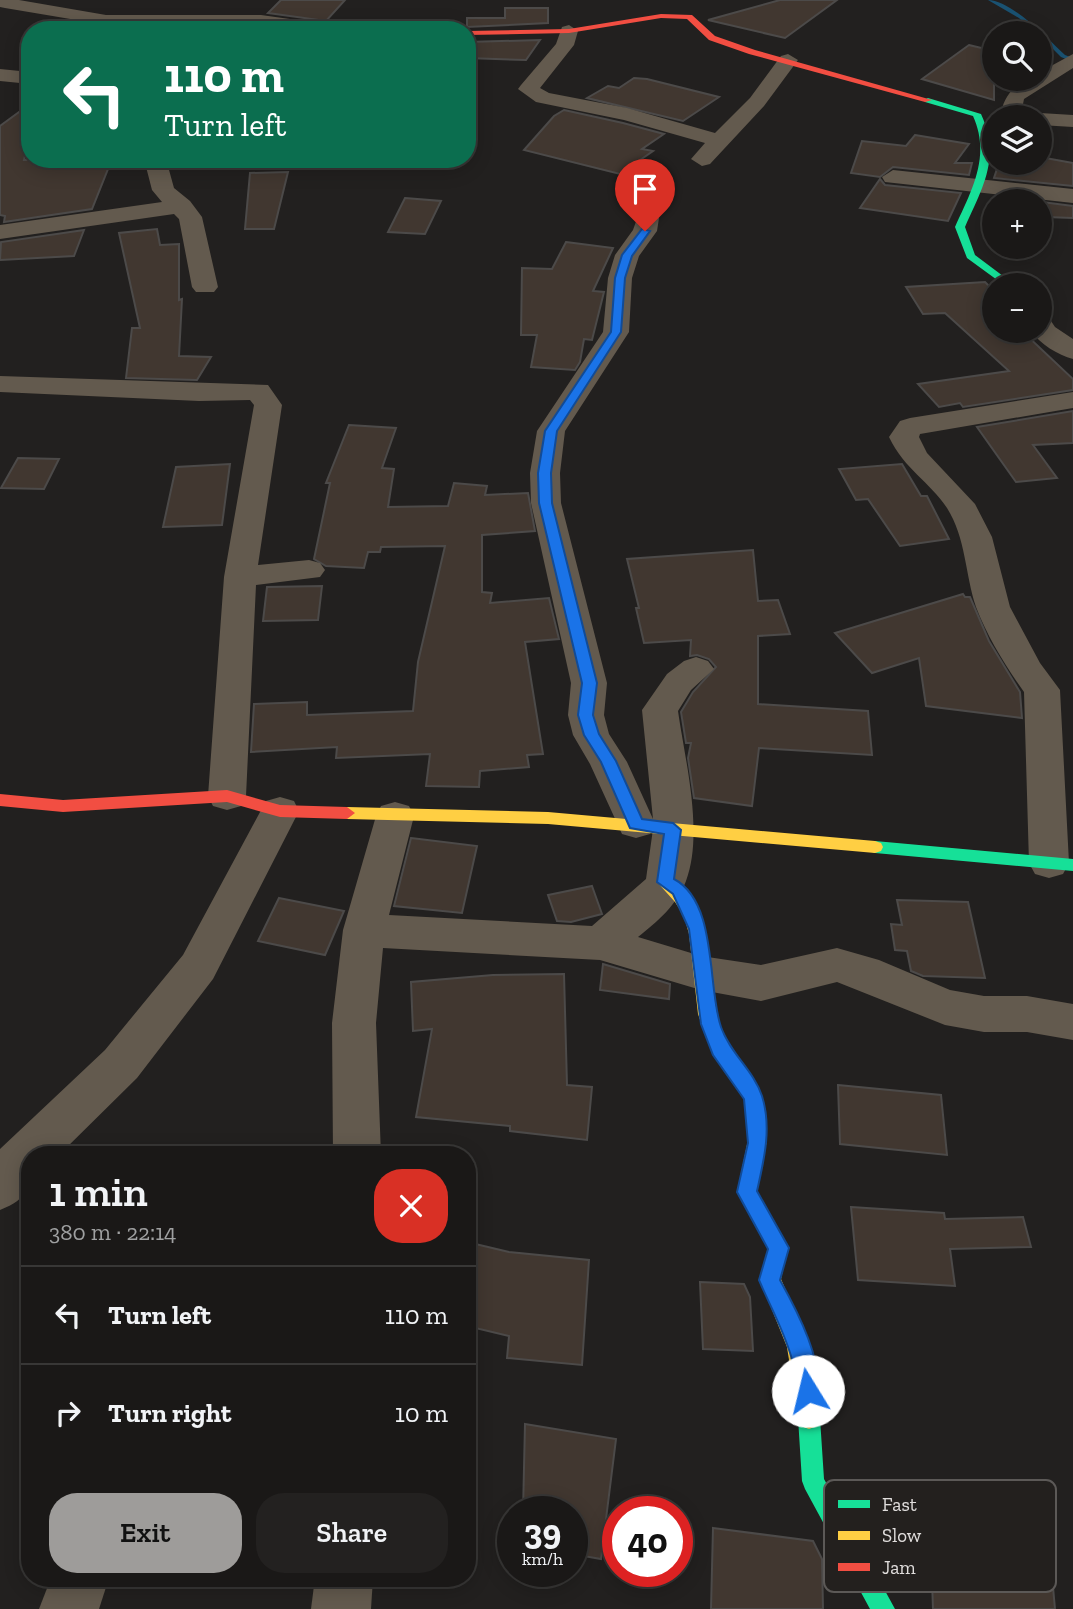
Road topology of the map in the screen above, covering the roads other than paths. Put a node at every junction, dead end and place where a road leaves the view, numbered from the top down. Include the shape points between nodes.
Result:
1 (5, 3) edge
2 (267, 21) edge
3 (569, 31) junction
4 (476, 33) edge
5 (788, 60) junction
6 (1073, 60) edge
7 (0, 75) edge
8 (21, 77) edge
9 (1013, 105) edge
10 (1052, 120) edge
11 (1073, 121) edge
12 (721, 141) junction
13 (702, 159) dead end
14 (157, 168) edge
15 (893, 177) dead end
16 (979, 186) junction
17 (1073, 195) edge
18 (182, 206) junction
19 (647, 218) dead end
20 (0, 232) edge
21 (994, 273) edge
22 (205, 287) dead end
23 (1052, 337) edge
24 (1073, 351) edge
25 (0, 384) edge
26 (1073, 400) edge
27 (309, 569) dead end
28 (240, 577) junction
29 (696, 669) dead end
30 (227, 796) junction
31 (0, 800) edge
32 (280, 811) junction
33 (395, 816) junction
34 (654, 827) junction
35 (1061, 864) edge
36 (666, 882) junction
37 (364, 930) junction
38 (600, 943) junction
39 (701, 973) junction
40 (1073, 1021) edge
41 (36, 1146) edge
42 (357, 1146) edge
43 (21, 1160) edge
44 (0, 1188) edge
45 (824, 1501) edge
46 (77, 1587) edge
47 (343, 1587) edge
48 (874, 1592) edge
49 (69, 1609) edge
50 (341, 1609) edge
51 (883, 1609) edge

1 - 2 street via 106,20
3 - 4 street
3 - 5 street via 676,15 689,17 720,42
3 - 12 street via 565,45 528,89 532,92
5 - 12 street
5 - 16 street via 977,114 987,125 990,142
6 - 9 street via 1015,96
7 - 8 street
10 - 11 street
12 - 13 street
14 - 18 street via 163,190
15 - 16 street
16 - 17 street
16 - 21 street via 960,227 971,256
18 - 20 street
18 - 22 street via 190,217
19 - 34 street via 645,231 627,255 620,278 616,332 551,431 545,473 546,503 589,683 586,715 591,735
23 - 24 street
25 - 28 street via 199,393 258,391 268,405
26 - 35 street via 910,427 904,437 914,457 960,504 976,537 993,607 1042,690
27 - 28 street
28 - 30 street
29 - 34 street via 679,682 660,710
30 - 31 street via 63,806
30 - 32 street
32 - 33 street
32 - 41 street via 198,967 121,1064
33 - 34 street via 548,818
33 - 37 street
34 - 35 street
34 - 36 street
36 - 38 street
36 - 39 street via 679,889 698,929
37 - 38 street
37 - 42 street via 354,1023
38 - 39 street
39 - 40 street via 761,983 837,965 945,1007
39 - 45 street via 710,1024 720,1049 753,1097 758,1143 747,1192 778,1248 770,1280 790,1320 805,1368 813,1481
43 - 44 street
46 - 49 street
47 - 50 street
48 - 51 street

